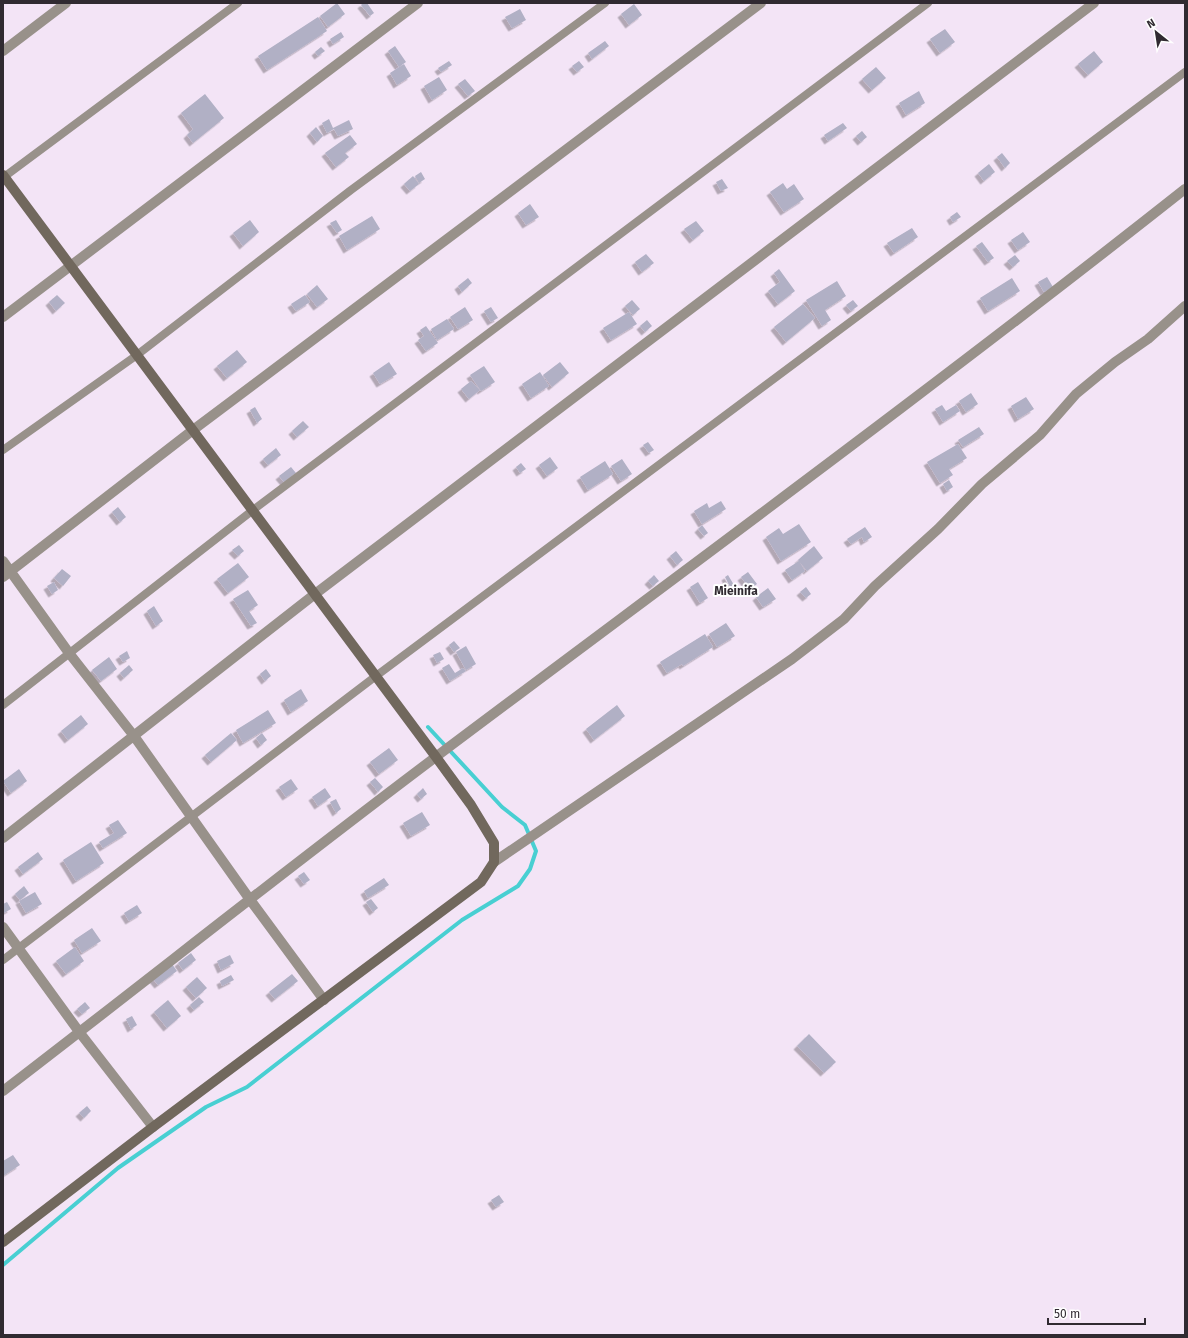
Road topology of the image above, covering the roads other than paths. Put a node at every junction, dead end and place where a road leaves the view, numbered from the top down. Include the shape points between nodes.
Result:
1 (66, 3) edge
2 (238, 3) edge
3 (418, 3) edge
4 (605, 3) edge
5 (761, 3) edge
6 (928, 3) edge
7 (1094, 3) edge
8 (3, 51) edge
9 (1185, 72) edge
10 (3, 177) edge
11 (1185, 189) edge
12 (70, 265) junction
13 (1185, 306) edge
14 (3, 317) edge
15 (137, 355) junction
16 (193, 430) junction
17 (3, 450) edge
18 (252, 510) junction
19 (3, 561) edge
20 (7, 574) edge
21 (315, 594) junction
22 (69, 653) junction
23 (376, 676) junction
24 (3, 704) edge
25 (134, 736) junction
26 (436, 757) junction
27 (191, 816) junction
28 (3, 838) edge
29 (494, 862) junction
30 (251, 901) junction
31 (3, 927) edge
32 (19, 949) junction
33 (3, 960) edge
34 (324, 1000) junction
35 (80, 1033) junction
36 (3, 1092) edge
37 (152, 1127) junction
38 (3, 1242) edge

1 - 8 street
2 - 10 lane
3 - 12 street
4 - 15 lane via 351,190
5 - 16 street
6 - 18 lane
7 - 21 street
9 - 23 lane
10 - 12 street
11 - 26 street via 1068,281
12 - 14 street
12 - 15 street
13 - 29 street via 1148,339 1076,394 1040,435 982,484 844,619 792,659
15 - 16 street
15 - 17 lane
16 - 18 street
16 - 20 street
18 - 21 street
18 - 22 lane
19 - 20 street
20 - 22 street
21 - 23 street
21 - 25 street
22 - 24 lane
22 - 25 street
23 - 26 street
23 - 27 lane
25 - 27 street
25 - 28 street
26 - 29 street via 471,805 494,843
26 - 30 street
27 - 30 street
27 - 32 lane
29 - 34 street via 481,882
30 - 34 street
30 - 35 street
31 - 32 street
32 - 33 lane
32 - 35 street
34 - 37 street
35 - 36 street
35 - 37 street
37 - 38 street

